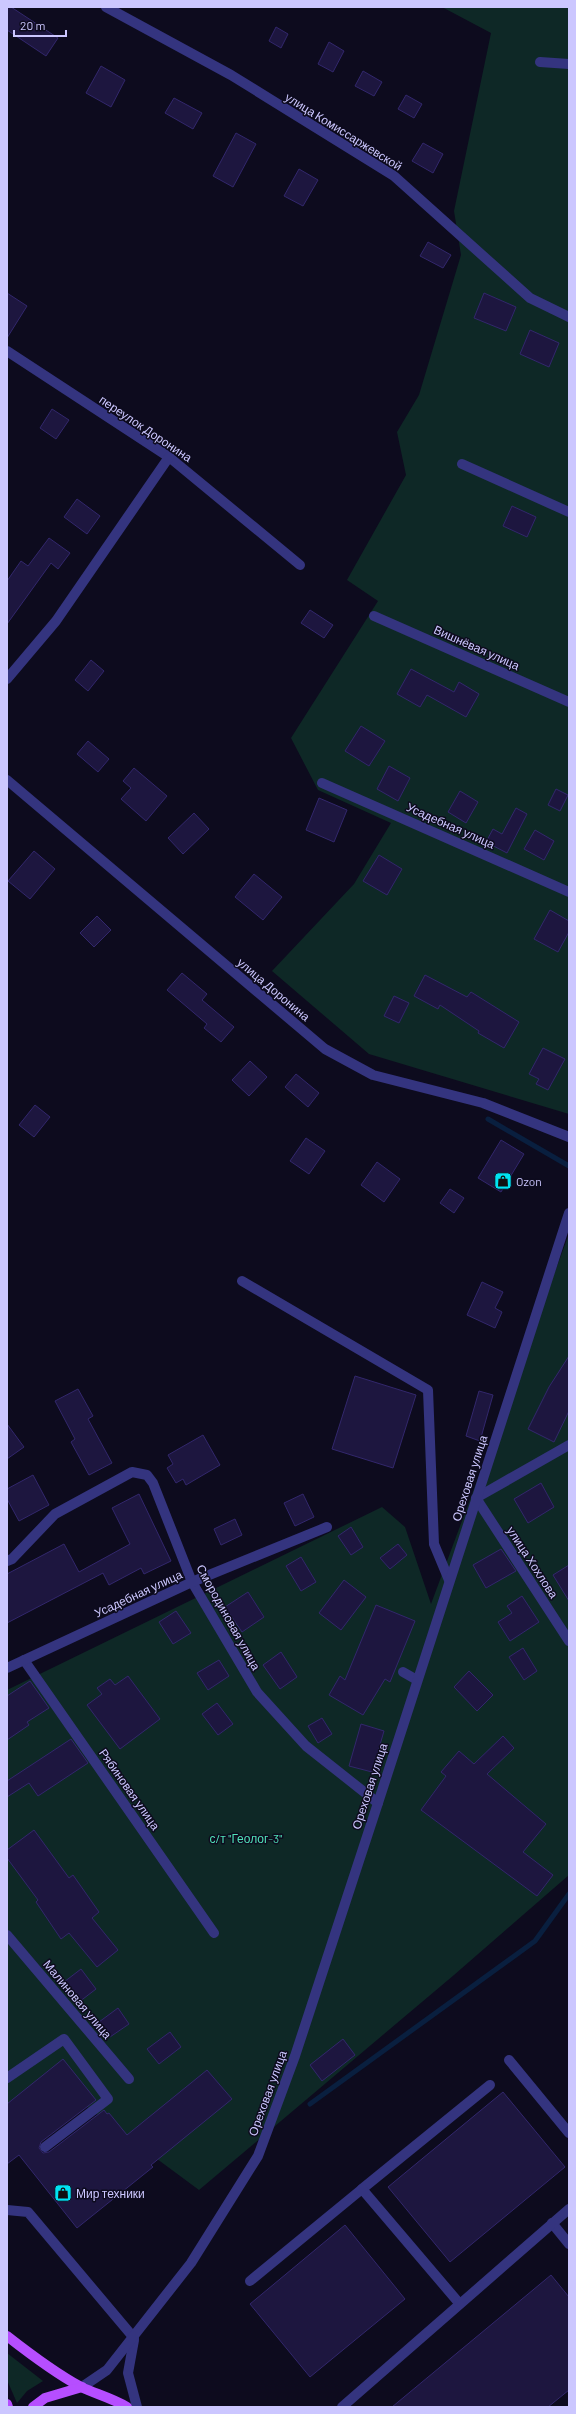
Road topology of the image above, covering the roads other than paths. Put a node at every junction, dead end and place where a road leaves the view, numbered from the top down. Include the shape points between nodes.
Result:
1 (106, 7) edge
2 (540, 62) dead end
3 (569, 64) edge
4 (569, 316) edge
5 (7, 351) edge
6 (169, 457) junction
7 (462, 464) dead end
8 (569, 512) edge
9 (300, 565) dead end
10 (374, 616) dead end
11 (7, 678) edge
12 (569, 702) edge
13 (7, 780) edge
14 (322, 783) dead end
15 (569, 892) edge
16 (569, 1137) edge
17 (569, 1213) edge
18 (242, 1281) dead end
19 (569, 1445) edge
20 (476, 1498) junction
21 (327, 1527) dead end
22 (7, 1561) edge
23 (449, 1580) junction
24 (192, 1582) junction
25 (569, 1641) edge
26 (24, 1660) junction
27 (7, 1668) edge
28 (403, 1672) dead end
29 (417, 1680) junction
30 (378, 1803) junction
31 (214, 1933) dead end
32 (7, 1935) edge
33 (509, 2060) dead end
34 (7, 2078) edge
35 (129, 2079) dead end
36 (490, 2084) dead end
37 (569, 2133) edge
38 (45, 2147) dead end
39 (362, 2189) junction
40 (569, 2209) edge
41 (7, 2210) edge
42 (552, 2223) junction
43 (569, 2244) edge
44 (250, 2281) dead end
45 (459, 2303) junction
46 (7, 2336) edge
47 (134, 2338) junction
48 (82, 2387) junction
49 (7, 2404) edge
50 (8, 2407) edge
51 (33, 2407) edge
52 (127, 2407) edge
53 (137, 2407) edge
54 (342, 2407) edge

1 - 4 street, улица Комиссаржевской via 231,75 394,176 530,298
2 - 3 street
5 - 6 street, переулок Доронина
6 - 9 street, переулок Доронина
6 - 11 street via 56,621
7 - 8 street
10 - 12 street, Вишнёвая улица
13 - 16 street, улица Доронина via 325,1049 373,1075 483,1103
14 - 15 street, Усадебная улица
17 - 20 street, Ореховая улица
18 - 23 street via 428,1390 434,1544
19 - 20 street
20 - 23 street, Ореховая улица
20 - 25 street, улица Хохлова
21 - 24 street, Усадебная улица
22 - 24 street, Смородиновая улица via 12,1559 55,1514 132,1472 147,1475 153,1483
23 - 29 street, Ореховая улица
24 - 26 street, Усадебная улица
24 - 30 street, Смородиновая улица via 257,1692 306,1746
26 - 27 street, Усадебная улица
26 - 31 street, Рябиновая улица
28 - 29 street
29 - 30 street, Ореховая улица
30 - 47 street, Ореховая улица via 258,2156 191,2263
32 - 35 street, Малиновая улица
33 - 37 street
34 - 38 street via 64,2039 108,2099
36 - 39 street
39 - 44 street
39 - 45 street
40 - 42 street
41 - 47 street via 28,2212
42 - 43 street
42 - 45 street
45 - 54 street
46 - 48 main road via 40,2361
47 - 48 street, Ореховая улица via 107,2370
47 - 53 street via 128,2373
48 - 51 main road via 51,2396
48 - 52 main road
49 - 50 main road

